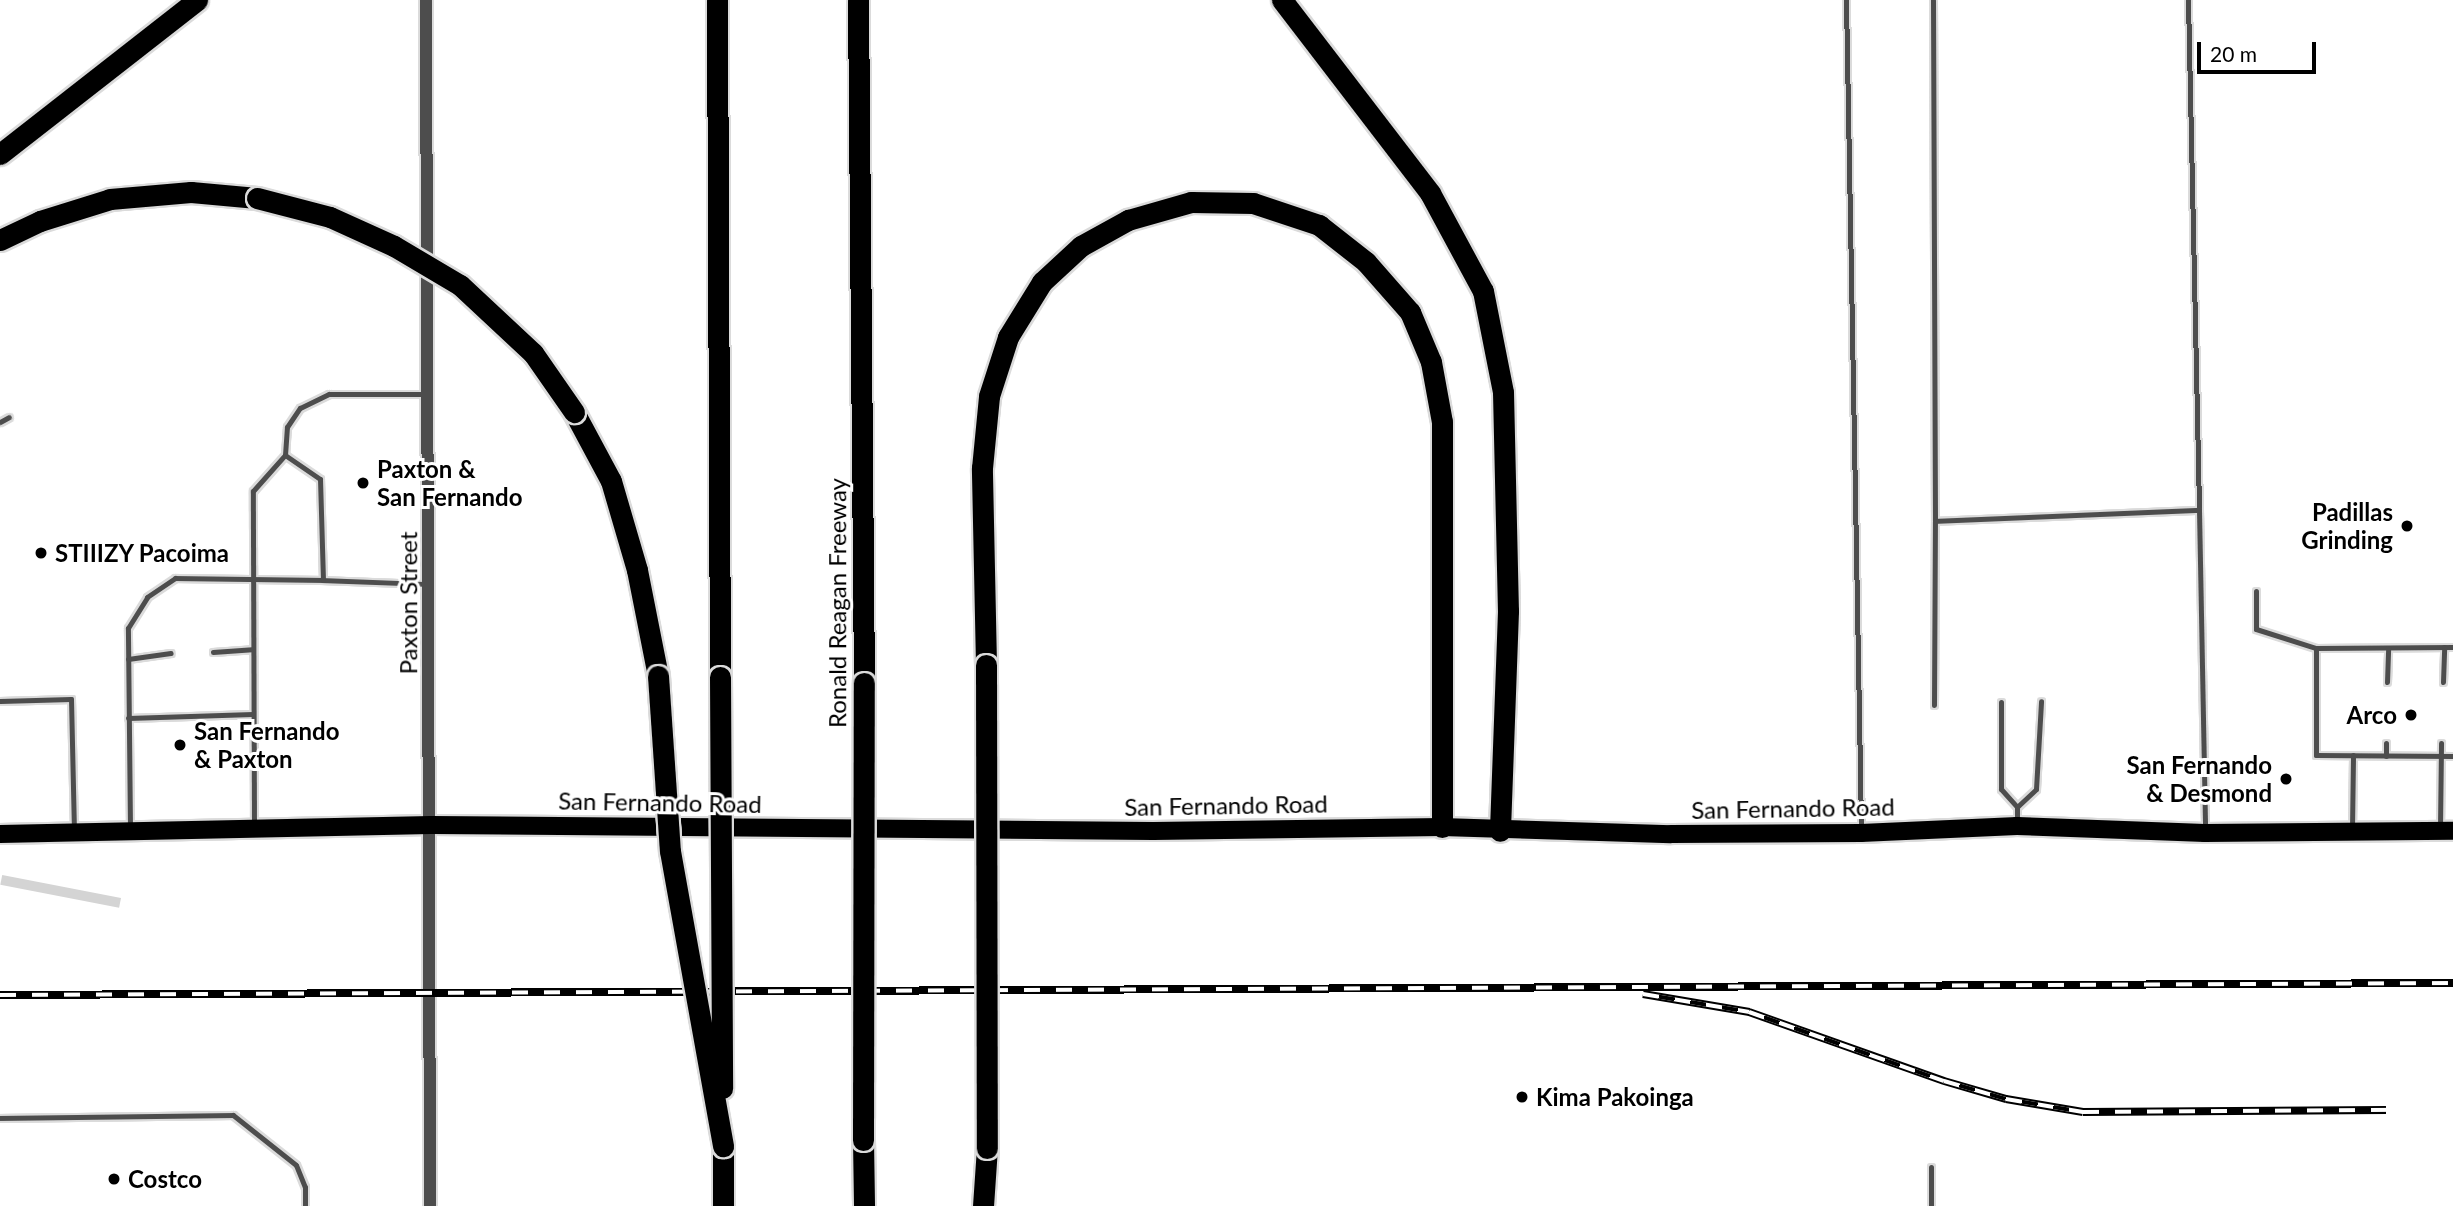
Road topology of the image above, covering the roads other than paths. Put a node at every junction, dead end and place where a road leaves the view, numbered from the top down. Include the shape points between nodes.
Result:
1 (197, 0) edge
2 (425, 0) edge
3 (717, 0) edge
4 (859, 0) edge
5 (1282, 0) edge
6 (1846, 0) edge
7 (1933, 0) edge
8 (2188, 0) edge
9 (0, 154) edge
10 (0, 240) edge
11 (428, 394) junction
12 (9, 417) dead end
13 (0, 422) edge
14 (285, 455) junction
15 (2199, 510) junction
16 (1935, 521) junction
17 (250, 579) junction
18 (323, 580) junction
19 (430, 584) junction
20 (2256, 591) dead end
21 (2444, 647) junction
22 (2453, 647) edge
23 (2316, 648) junction
24 (2388, 648) junction
25 (253, 649) junction
26 (213, 652) dead end
27 (171, 653) dead end
28 (128, 659) junction
29 (2388, 682) dead end
30 (2443, 682) dead end
31 (0, 701) edge
32 (2041, 701) dead end
33 (2001, 702) dead end
34 (1934, 705) dead end
35 (253, 714) junction
36 (128, 718) junction
37 (2386, 743) dead end
38 (2441, 743) dead end
39 (2353, 755) junction
40 (2386, 756) junction
41 (2441, 756) junction
42 (2453, 756) edge
43 (2017, 807) junction
44 (431, 824) junction
45 (2017, 826) junction
46 (1442, 827) junction
47 (254, 829) junction
48 (131, 831) junction
49 (1500, 831) junction
50 (2446, 831) edge
51 (74, 832) junction
52 (2352, 832) junction
53 (1861, 833) junction
54 (2206, 833) junction
55 (0, 834) edge
56 (0, 1118) edge
57 (723, 1146) junction
58 (1931, 1167) dead end
59 (305, 1206) edge
60 (430, 1206) edge
61 (723, 1206) edge
62 (864, 1206) edge
63 (983, 1206) edge
64 (1931, 1206) edge

1 - 9 highway
2 - 11 street, Paxton Street
3 - 57 highway, bridge
4 - 62 highway, Ronald Reagan Freeway, bridge
5 - 49 highway via 1430,193 1482,291 1503,392 1508,611
6 - 53 lane
7 - 16 lane
8 - 15 lane
10 - 57 highway, bridge via 40,221 110,199 191,192 257,198 330,217 394,246 460,285 533,353 574,412 611,481 637,570 658,676 670,851
11 - 14 lane via 329,394 300,408 287,427
11 - 19 street, Paxton Street
12 - 13 lane
14 - 17 lane via 253,491
14 - 18 lane via 320,479
15 - 16 lane
15 - 54 lane
16 - 34 lane
17 - 18 lane
17 - 25 lane
17 - 28 lane via 175,578 147,597 128,628
18 - 19 lane
19 - 44 street, Paxton Street
20 - 23 lane via 2256,629
21 - 22 lane
21 - 24 lane
21 - 30 lane
23 - 24 lane
23 - 39 lane via 2316,755
24 - 29 lane
25 - 26 lane
25 - 35 lane
27 - 28 lane
28 - 36 lane
31 - 51 lane via 72,699
32 - 43 lane via 2036,789
33 - 43 lane via 2001,789
35 - 36 lane
35 - 47 lane
36 - 48 lane
37 - 40 lane
38 - 41 lane
39 - 40 lane
39 - 52 lane
40 - 41 lane
41 - 42 lane
41 - 50 lane
43 - 45 lane
44 - 46 main road, San Fernando Road via 1153,831
44 - 47 main road, San Fernando Road
44 - 60 street, Paxton Street
45 - 53 main road, San Fernando Road
45 - 54 main road, San Fernando Road
46 - 49 main road, San Fernando Road
46 - 63 highway, bridge via 1442,422 1431,362 1410,312 1366,262 1319,225 1253,203 1191,202 1128,220 1081,246 1042,282 1008,337 989,396 982,468 987,1148
47 - 48 main road, San Fernando Road
48 - 51 main road, San Fernando Road
49 - 53 main road, San Fernando Road
50 - 52 main road, San Fernando Road
51 - 55 main road, San Fernando Road
52 - 54 main road, San Fernando Road
56 - 59 lane via 233,1115 296,1165 305,1187
57 - 61 highway
58 - 64 lane

